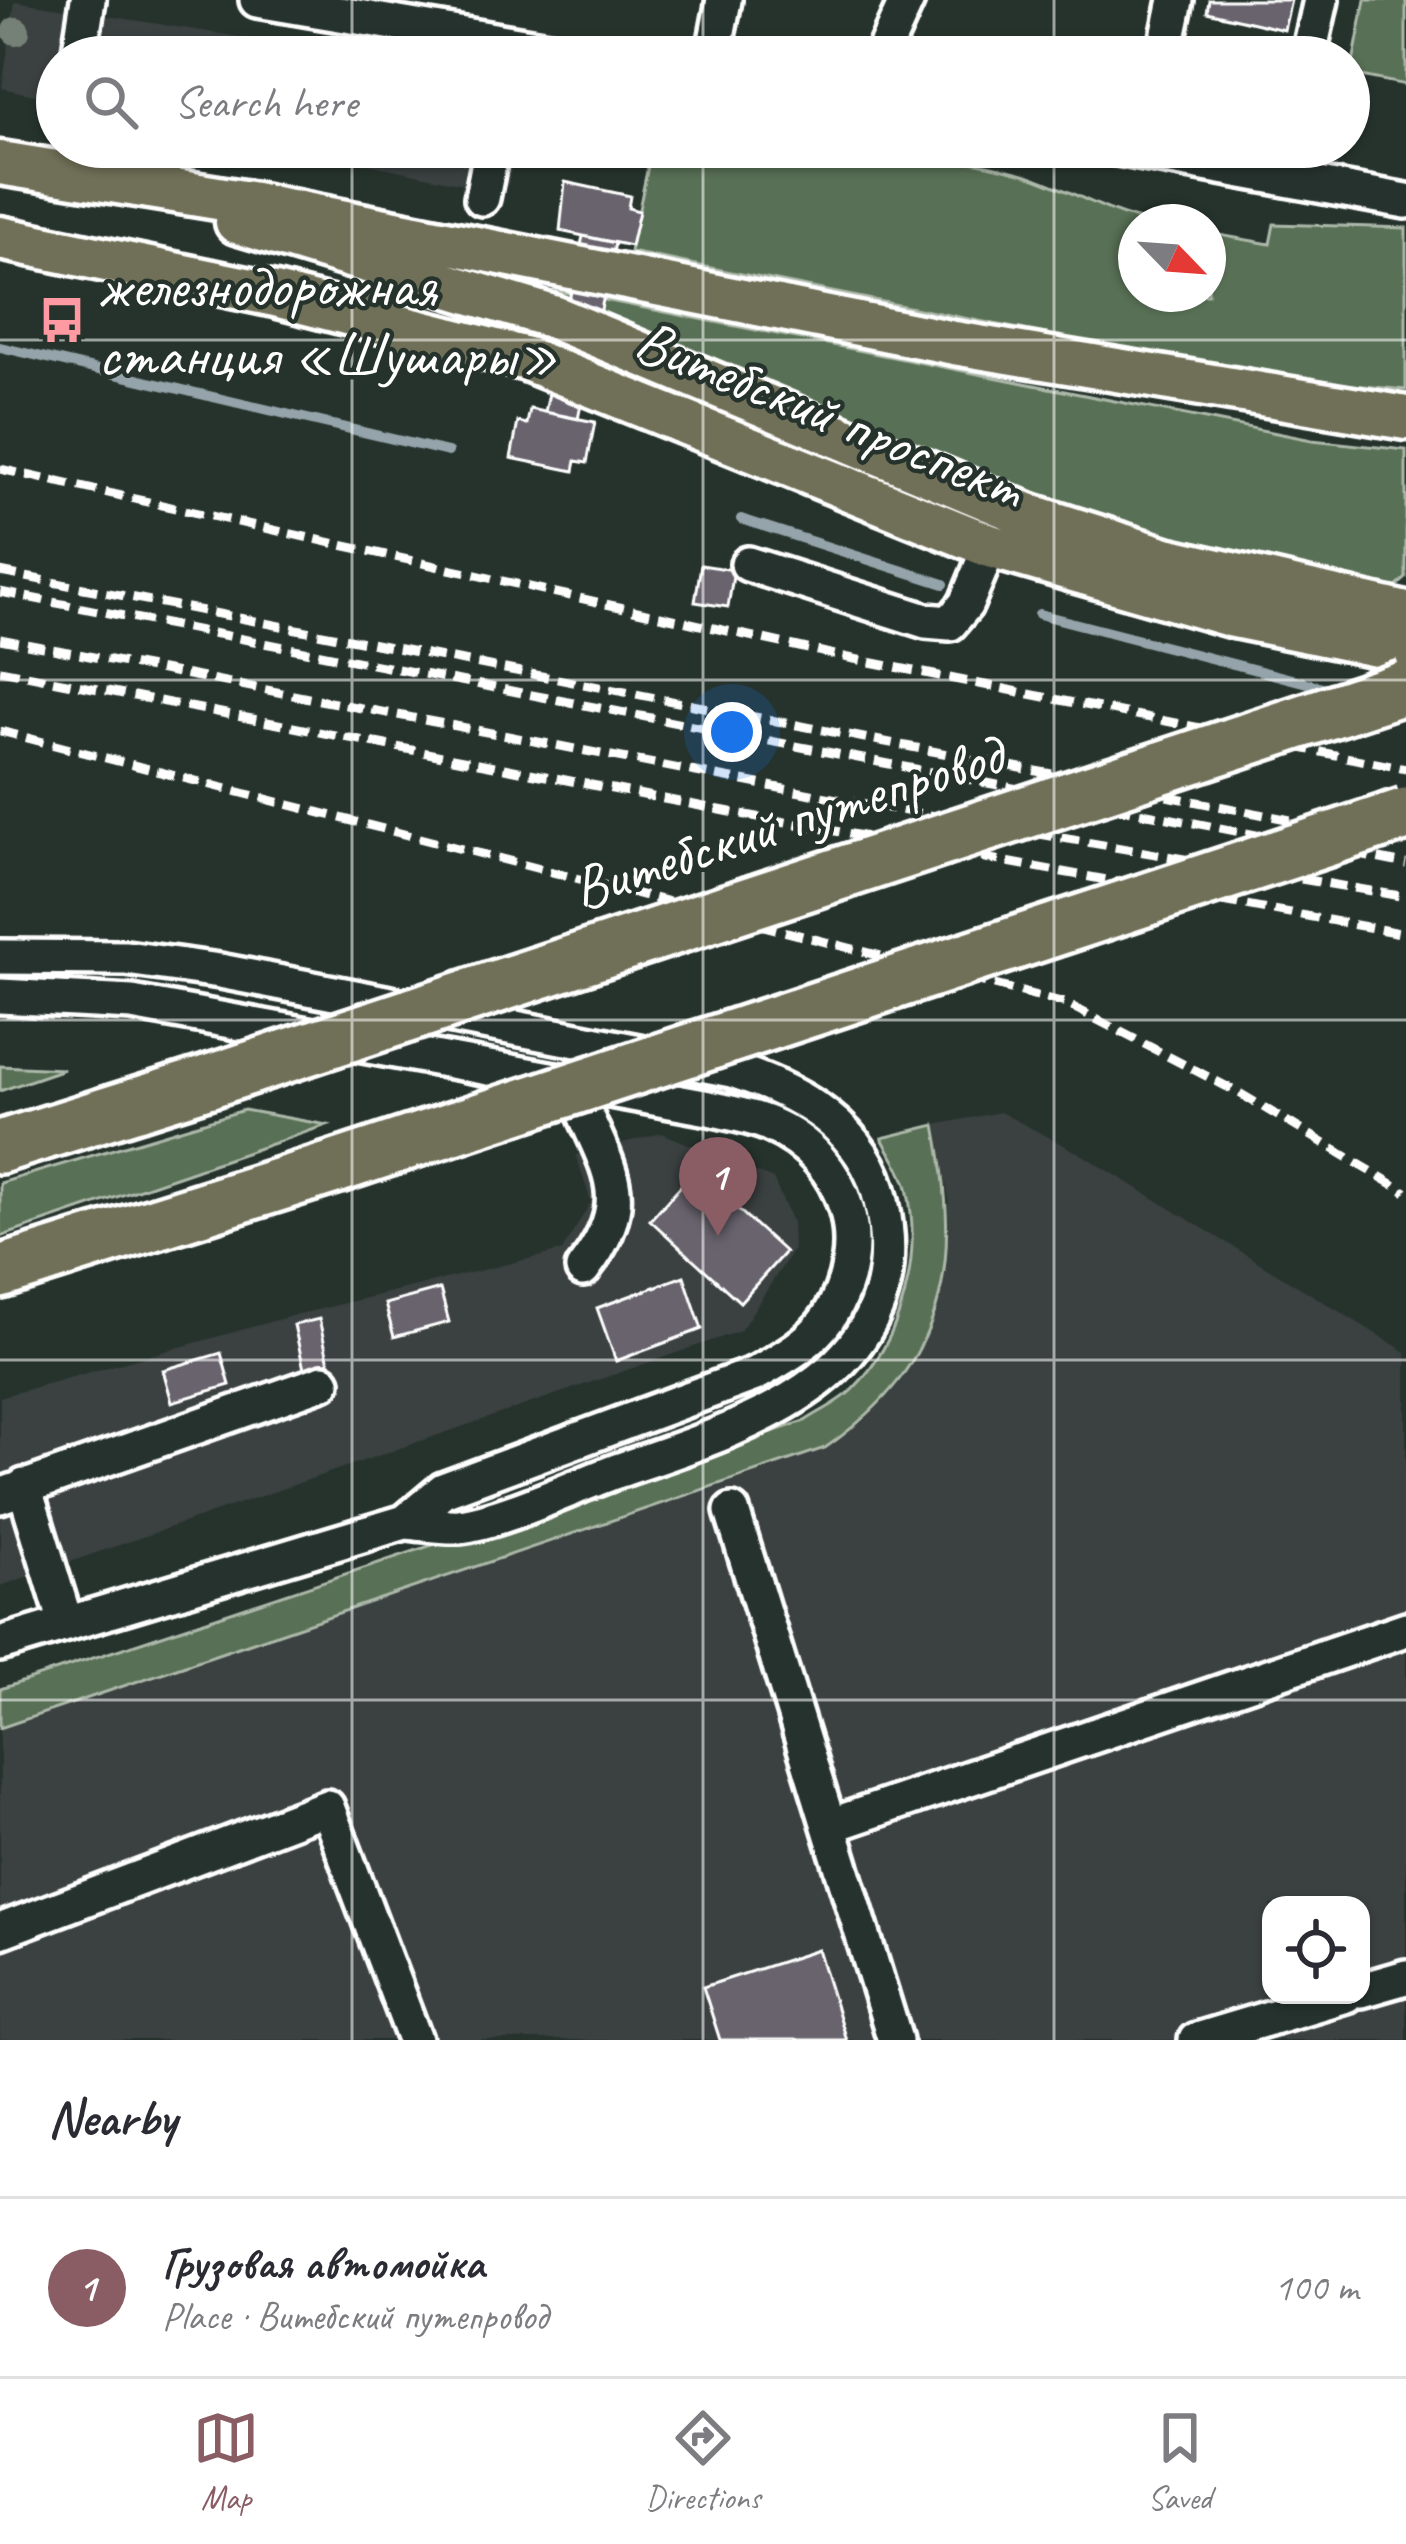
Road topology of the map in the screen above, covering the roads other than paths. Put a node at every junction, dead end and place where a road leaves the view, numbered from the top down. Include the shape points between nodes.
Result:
1 (88, 0) edge
2 (257, 0) edge
3 (724, 0) edge
4 (907, 0) edge
5 (1176, 0) edge
6 (1321, 0) edge
7 (343, 7) edge
8 (82, 36) edge
9 (454, 36) edge
10 (717, 36) edge
11 (890, 36) edge
12 (1175, 36) edge
13 (1313, 36) edge
14 (0, 163) edge
15 (487, 168) edge
16 (1233, 168) edge
17 (151, 191) junction
18 (482, 198) dead end
19 (1406, 201) edge
20 (0, 238) edge
21 (1406, 418) edge
22 (990, 546) junction
23 (748, 565) dead end
24 (1406, 614) edge
25 (1406, 651) edge
26 (1406, 686) edge
27 (1406, 814) edge
28 (0, 957) edge
29 (0, 996) edge
30 (573, 1085) junction
31 (0, 1147) edge
32 (583, 1269) dead end
33 (0, 1273) edge
34 (323, 1382) dead end
35 (12, 1491) edge
36 (732, 1510) dead end
37 (405, 1522) junction
38 (66, 1623) junction
39 (1406, 1629) edge
40 (0, 1644) edge
41 (829, 1826) junction
42 (0, 1931) edge
43 (1406, 1977) edge
44 (1370, 1987) edge
45 (1316, 2004) edge
46 (415, 2040) edge
47 (895, 2040) edge
48 (1196, 2040) edge

1 - 8 street
2 - 7 street
3 - 10 street
4 - 11 street
5 - 12 street
6 - 13 street
7 - 9 street
14 - 17 main road, Витебский проспект
15 - 18 street
16 - 19 street
17 - 21 main road, Витебский проспект via 255,204 1000,352
17 - 24 main road via 309,248 553,317 1024,514 1166,559
20 - 22 main road, Витебский проспект via 527,359
22 - 23 street via 950,623
22 - 25 main road, Витебский проспект via 1234,616
26 - 31 highway, Витебский путепровод, bridge
27 - 33 highway, bridge
28 - 37 street via 127,958 220,971 732,1070 806,1100 862,1154 888,1230 887,1264 856,1342 829,1374 797,1399 699,1443 461,1526
29 - 30 street via 132,1003
30 - 32 street via 618,1198 608,1237
30 - 37 street via 709,1108 772,1125 805,1146 833,1173 849,1208 844,1280 827,1318 800,1348 755,1374 443,1490
34 - 35 street
35 - 38 street
36 - 41 street
37 - 38 street
38 - 40 street
39 - 41 street
41 - 47 street
42 - 46 street via 327,1808
43 - 44 street
45 - 48 street

